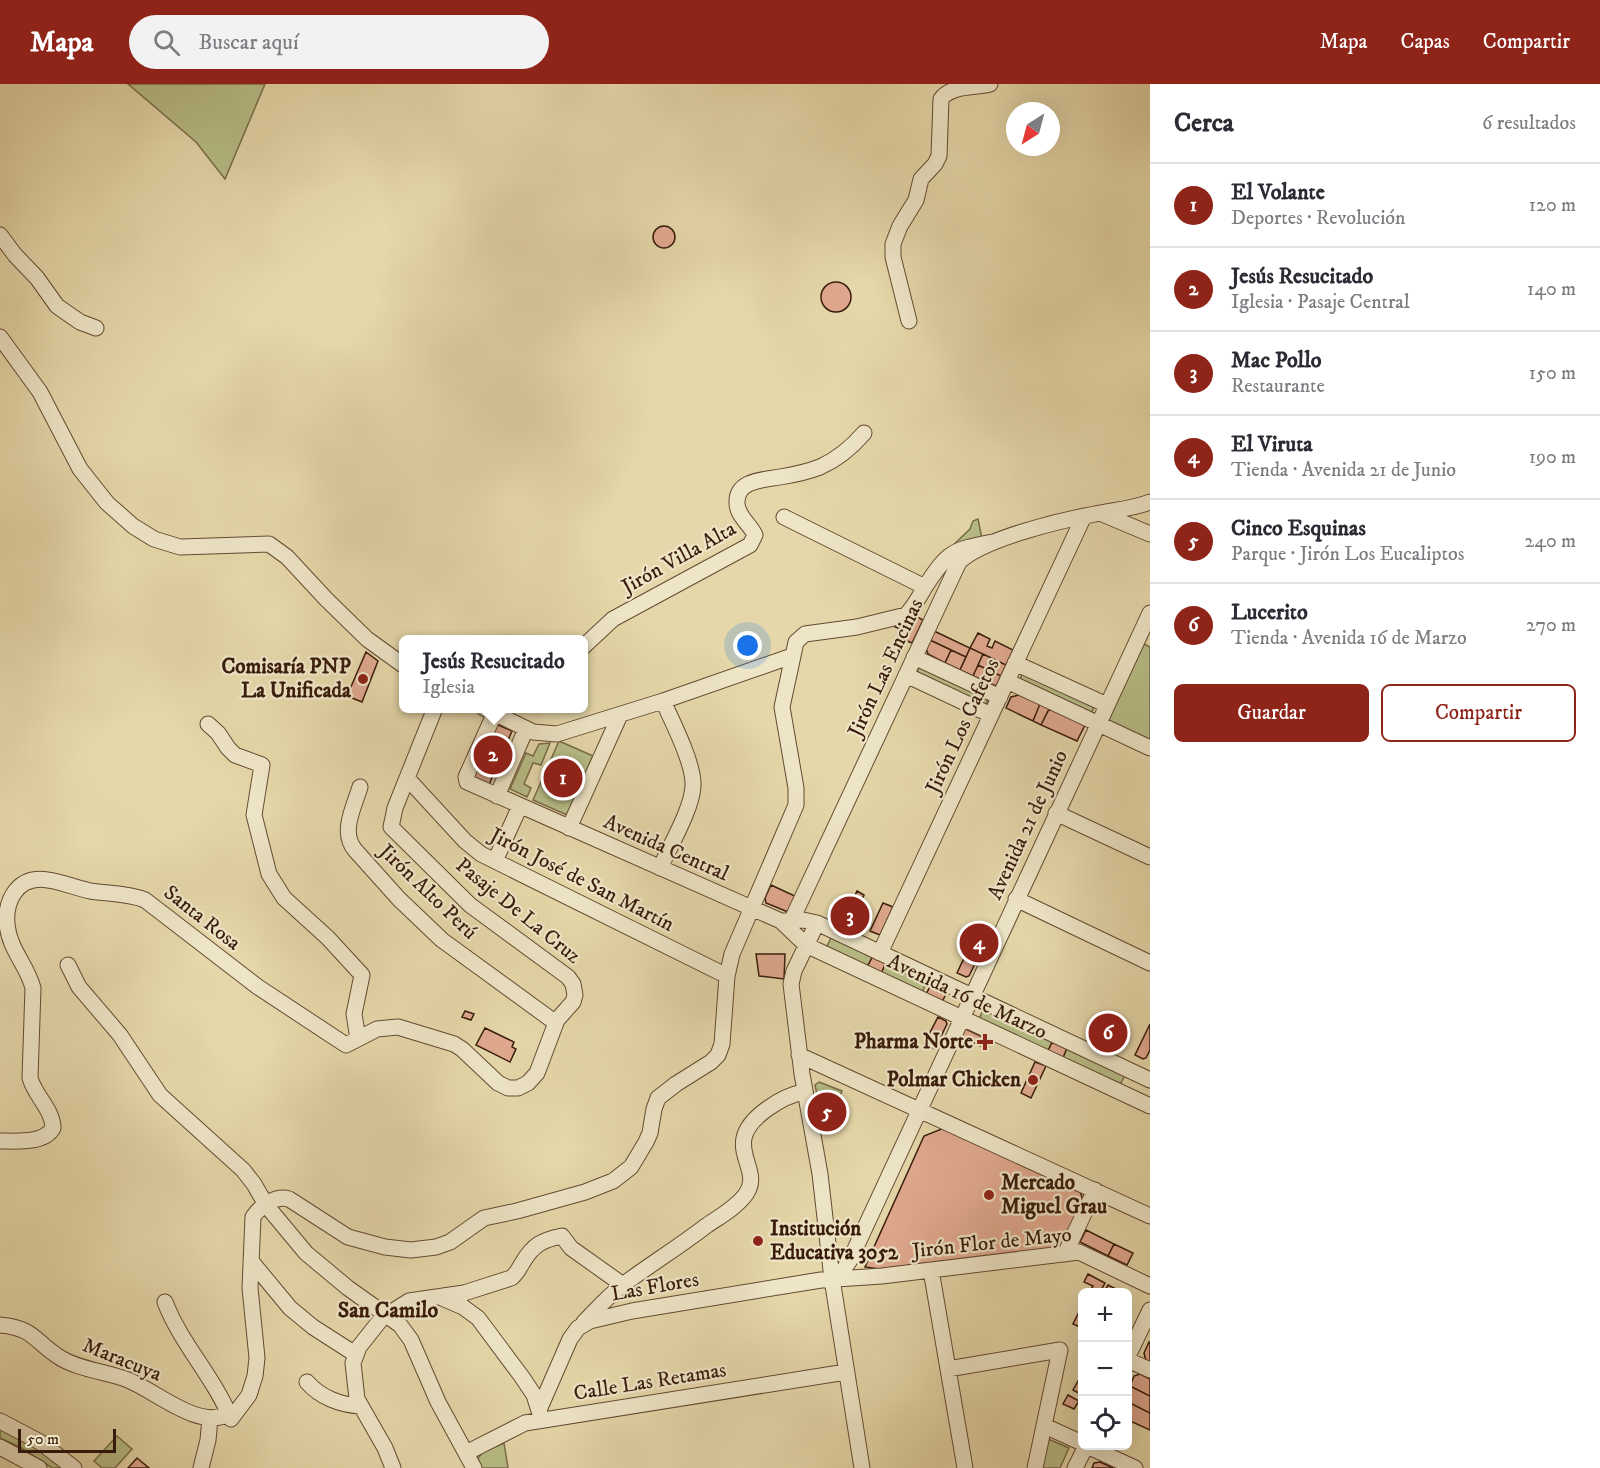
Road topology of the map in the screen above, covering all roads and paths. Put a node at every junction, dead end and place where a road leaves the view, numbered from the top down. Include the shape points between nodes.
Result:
1 (990, 84) edge
2 (0, 235) edge
3 (909, 321) dead end
4 (96, 328) dead end
5 (0, 337) edge
6 (864, 433) dead end
7 (1150, 502) edge
8 (1101, 513) junction
9 (1084, 516) junction
10 (784, 517) dead end
11 (1150, 534) edge
12 (997, 541) junction
13 (925, 587) junction
14 (1150, 613) edge
15 (1145, 637) edge
16 (588, 642) edge
17 (792, 656) junction
18 (914, 657) junction
19 (399, 662) edge
20 (1015, 663) junction
21 (906, 675) junction
22 (1007, 681) junction
23 (999, 697) junction
24 (663, 701) junction
25 (1107, 705) junction
26 (433, 713) edge
27 (491, 713) edge
28 (497, 713) edge
29 (620, 715) junction
30 (991, 715) junction
31 (208, 724) dead end
32 (1098, 724) junction
33 (526, 729) junction
34 (1150, 748) edge
35 (407, 778) junction
36 (360, 787) dead end
37 (496, 796) junction
38 (520, 806) junction
39 (1056, 813) junction
40 (569, 828) junction
41 (1150, 856) edge
42 (495, 861) junction
43 (660, 868) junction
44 (1016, 899) junction
45 (751, 908) junction
46 (817, 923) junction
47 (787, 924) junction
48 (806, 945) junction
49 (880, 953) junction
50 (1150, 963) edge
51 (68, 965) dead end
52 (727, 976) junction
53 (971, 997) junction
54 (961, 1017) junction
55 (556, 1023) junction
56 (358, 1039) junction
57 (799, 1056) junction
58 (1149, 1076) edge
59 (805, 1092) junction
60 (1143, 1103) edge
61 (918, 1110) junction
62 (0, 1141) edge
63 (1095, 1190) junction
64 (266, 1205) junction
65 (1150, 1216) edge
66 (1065, 1254) junction
67 (251, 1261) junction
68 (931, 1270) junction
69 (832, 1279) junction
70 (623, 1285) junction
71 (1150, 1286) edge
72 (437, 1296) junction
73 (165, 1302) dead end
74 (1150, 1310) edge
75 (388, 1315) junction
76 (0, 1325) edge
77 (579, 1328) junction
78 (1132, 1349) edge
79 (355, 1354) junction
80 (1132, 1360) edge
81 (948, 1369) junction
82 (1150, 1370) edge
83 (846, 1372) junction
84 (307, 1382) dead end
85 (360, 1406) junction
86 (540, 1415) junction
87 (210, 1418) junction
88 (231, 1419) junction
89 (0, 1421) edge
90 (1045, 1426) junction
91 (1078, 1442) edge
92 (0, 1447) edge
93 (1083, 1450) edge
94 (1096, 1450) edge
95 (466, 1453) junction
96 (39, 1468) edge
97 (74, 1468) edge
98 (201, 1468) edge
99 (393, 1468) edge
100 (474, 1468) edge
101 (862, 1468) edge
102 (965, 1468) edge
103 (1035, 1468) edge
104 (1075, 1468) edge
105 (1135, 1468) edge

1 - 3 street via 953,90 941,99 939,156 921,179 916,200 893,244
2 - 4 street via 57,306
5 - 19 street via 40,392 80,469 132,526 180,548 269,544 287,557 367,639
6 - 16 street, Jirón Villa Alta via 828,463 744,486 737,505 755,535 750,545 613,619
7 - 8 street, Jirón Las Encinas
8 - 9 street, Jirón Las Encinas
8 - 11 street
9 - 12 street, Jirón Las Encinas
9 - 20 street, Jirón Los Cafetos
10 - 13 street
12 - 13 street via 950,554
12 - 18 street, Jirón Las Encinas via 958,562
13 - 17 street via 906,615 805,634 796,642
14 - 15 street, Avenida 21 de Junio
15 - 25 street, Avenida 21 de Junio
17 - 24 street
17 - 45 street via 782,712 796,805
18 - 21 street, Jirón Las Encinas
18 - 23 street
20 - 22 street, Jirón Los Cafetos
20 - 25 street
21 - 30 street
21 - 47 street, Jirón Las Encinas
22 - 23 street, Jirón Los Cafetos
22 - 32 street
23 - 30 street, Jirón Los Cafetos
24 - 29 street
24 - 43 street via 690,768 693,787 691,800
25 - 32 street, Avenida 21 de Junio
26 - 35 street, Pasaje De La Cruz
27 - 37 street, Avenida Central via 466,777 468,783
28 - 33 street
29 - 33 street via 557,734
29 - 40 street
30 - 49 street, Jirón Los Cafetos
31 - 56 street via 231,752 262,765 254,815 273,881 290,904 362,975 354,1014
32 - 34 street
32 - 39 street, Avenida 21 de Junio
33 - 37 street
35 - 42 street, Jirón José de San Martín via 470,846
35 - 55 street, Pasaje De La Cruz via 391,821 392,830 470,905 568,977 575,995
36 - 55 street, Jirón Alto Perú via 348,825 352,846 441,940
37 - 38 street, Avenida Central
38 - 40 street, Avenida Central
38 - 42 street
39 - 41 street
39 - 44 street, Avenida 21 de Junio
40 - 43 street, Avenida Central
42 - 52 street, Jirón José de San Martín
43 - 45 street, Avenida Central
44 - 50 street
44 - 53 street, Avenida 21 de Junio
45 - 47 street, Avenida Central
45 - 52 street
46 - 47 street, Avenida 16 de Marzo
46 - 48 street
46 - 49 street, Avenida 16 de Marzo
47 - 48 street, Avenida 16 de Marzo
48 - 54 street, Avenida 16 de Marzo
48 - 57 street via 791,984
49 - 53 street, Avenida 16 de Marzo
51 - 64 street via 79,987 120,1035 160,1095 243,1170
52 - 64 street via 718,1055 658,1098 646,1142 631,1167 613,1181 484,1218 450,1242 411,1250 348,1237 286,1197
53 - 54 street, Avenida 21 de Junio
53 - 58 street, Avenida 16 de Marzo
54 - 60 street, Avenida 16 de Marzo
54 - 61 street, Avenida 21 de Junio
55 - 56 street, Santa Rosa via 537,1073 515,1089 498,1083 458,1046 435,1038 393,1027 377,1029
56 - 62 street, Santa Rosa via 342,1044 244,978 145,900 33,878 18,888 11,899 7,927 33,988 30,1078 53,1128 38,1139
57 - 59 street
57 - 61 street
58 - 60 street
59 - 69 street via 820,1174
59 - 70 street via 770,1107 745,1131 743,1144 750,1182 745,1196
61 - 63 street
61 - 69 street, Avenida 21 de Junio via 850,1260
63 - 65 street
63 - 66 street
64 - 67 street via 253,1217
64 - 75 street via 306,1253
66 - 68 street, Jirón Flor de Mayo
66 - 71 street, Jirón Flor de Mayo via 1079,1252
67 - 79 street via 290,1308
67 - 88 street via 255,1376 249,1395
68 - 69 street, Jirón Flor de Mayo
68 - 81 street
69 - 77 street, Las Flores via 632,1311 590,1321
69 - 83 street
70 - 72 street via 571,1248 562,1236 537,1244 511,1278 464,1293
70 - 77 street
72 - 75 street via 409,1301
72 - 86 street via 463,1306 478,1318 534,1395
73 - 88 street
74 - 78 street
75 - 79 street
75 - 95 street via 411,1340
76 - 87 street, Maracuya via 25,1330 64,1360 128,1380 180,1409
77 - 86 street via 570,1339
79 - 85 street via 354,1380
80 - 82 street
81 - 90 street via 1060,1350
81 - 102 street
83 - 86 street, Calle Las Retamas
83 - 101 street
84 - 85 street via 330,1399
85 - 99 street
86 - 95 street, Calle Las Retamas
87 - 88 street, Maracuya via 229,1414
87 - 98 street
89 - 97 street via 40,1442
90 - 91 street
90 - 103 street
92 - 96 street
93 - 104 street
94 - 105 street
95 - 100 street

